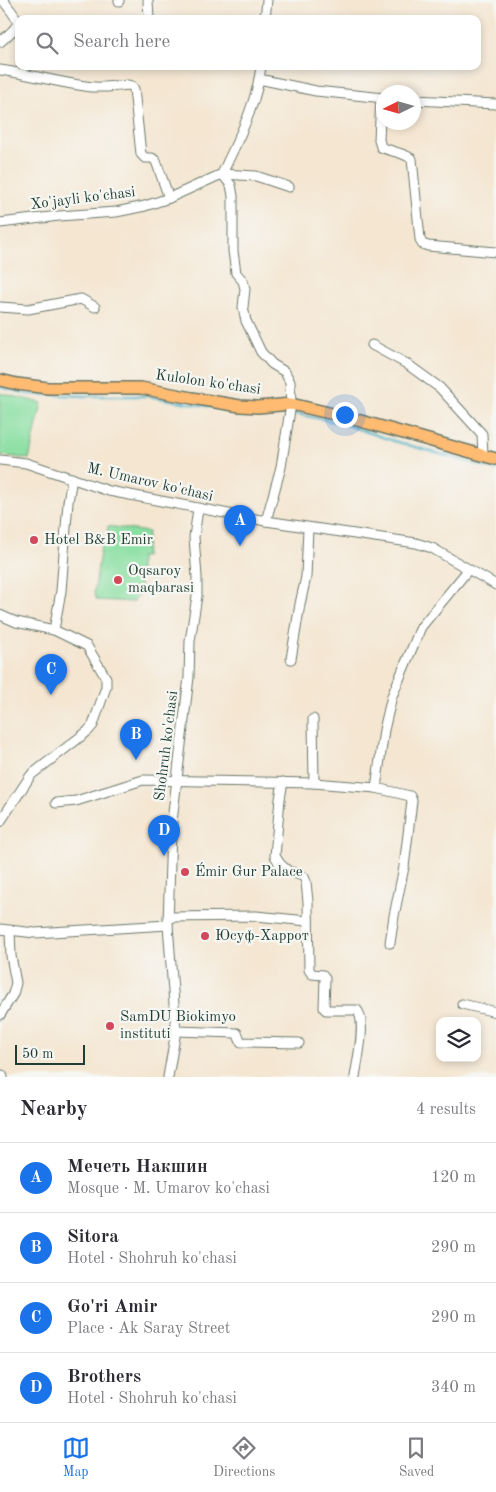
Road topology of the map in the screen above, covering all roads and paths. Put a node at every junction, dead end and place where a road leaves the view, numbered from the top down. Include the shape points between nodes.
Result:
1 (3, 0) edge
2 (148, 0) edge
3 (266, 0) edge
4 (149, 15) edge
5 (265, 15) edge
6 (15, 16) edge
7 (15, 30) edge
8 (0, 42) edge
9 (0, 70) edge
10 (260, 70) edge
11 (259, 79) junction
12 (376, 97) edge
13 (421, 100) edge
14 (496, 104) edge
15 (380, 130) edge
16 (222, 174) junction
17 (289, 187) dead end
18 (169, 198) junction
19 (0, 223) edge
20 (496, 252) edge
21 (0, 307) edge
22 (95, 307) dead end
23 (372, 344) dead end
24 (0, 380) edge
25 (290, 411) junction
26 (483, 455) junction
27 (496, 459) edge
28 (0, 460) edge
29 (72, 478) junction
30 (198, 509) junction
31 (266, 521) junction
32 (308, 528) junction
33 (468, 570) junction
34 (496, 585) edge
35 (0, 615) edge
36 (54, 630) junction
37 (291, 659) dead end
38 (313, 719) dead end
39 (177, 781) junction
40 (283, 782) junction
41 (314, 783) junction
42 (376, 788) junction
43 (56, 803) dead end
44 (0, 822) edge
45 (168, 921) junction
46 (308, 921) junction
47 (0, 929) edge
48 (10, 931) junction
49 (390, 944) dead end
50 (462, 1004) dead end
51 (496, 1012) edge
52 (0, 1016) edge
53 (176, 1031) junction
54 (299, 1043) dead end
55 (168, 1077) edge
56 (355, 1077) edge

1 - 6 street
2 - 4 street
3 - 5 street
7 - 8 street
9 - 18 street via 86,87 132,86 141,154 156,161
10 - 11 street
11 - 12 street via 316,91
11 - 16 street via 247,117
13 - 14 street
15 - 20 street via 381,147 412,159 422,244
16 - 17 street via 256,176
16 - 18 street, Xo'jayli ko'chasi
16 - 25 street via 233,196 233,250 236,273 245,289 243,307 246,321 261,352 285,372 290,382
18 - 19 street, Xo'jayli ko'chasi via 116,212
21 - 22 street via 28,309 81,299
23 - 26 street via 440,388 482,434
24 - 25 main road, Kulolon ko'chasi via 48,388 142,388 200,400
25 - 26 main road, Kulolon ko'chasi via 350,418
25 - 31 street via 281,467
26 - 27 main road, Kulolon ko'chasi
28 - 29 street, M. Umarov ko'chasi via 26,463
29 - 30 street, M. Umarov ko'chasi via 109,491
29 - 36 street
30 - 31 street, M. Umarov ko'chasi
30 - 39 street, Shohruh ko'chasi via 194,538 197,596
31 - 32 street, M. Umarov ko'chasi
32 - 33 street, M. Umarov ko'chasi via 416,543 432,548
32 - 37 street via 306,577
33 - 34 street, M. Umarov ko'chasi
33 - 42 street via 421,627 392,696
35 - 36 street
36 - 44 street via 87,646 106,678 106,687 88,732 31,774
38 - 41 street
39 - 40 street
39 - 43 street via 143,780 76,802
39 - 45 street, Shohruh ko'chasi via 171,830
40 - 41 street
40 - 46 street via 275,856 288,871 304,877
41 - 42 street
42 - 49 street via 410,796 412,801
45 - 46 street via 256,916
45 - 48 street via 34,933
45 - 53 street, Shohruh ko'chasi
46 - 56 street via 309,970 325,978 324,1008 359,1012 361,1029
47 - 48 street
48 - 52 street via 16,983
50 - 51 street
53 - 54 street via 237,1033 241,1042
53 - 55 street, Shohruh ko'chasi

